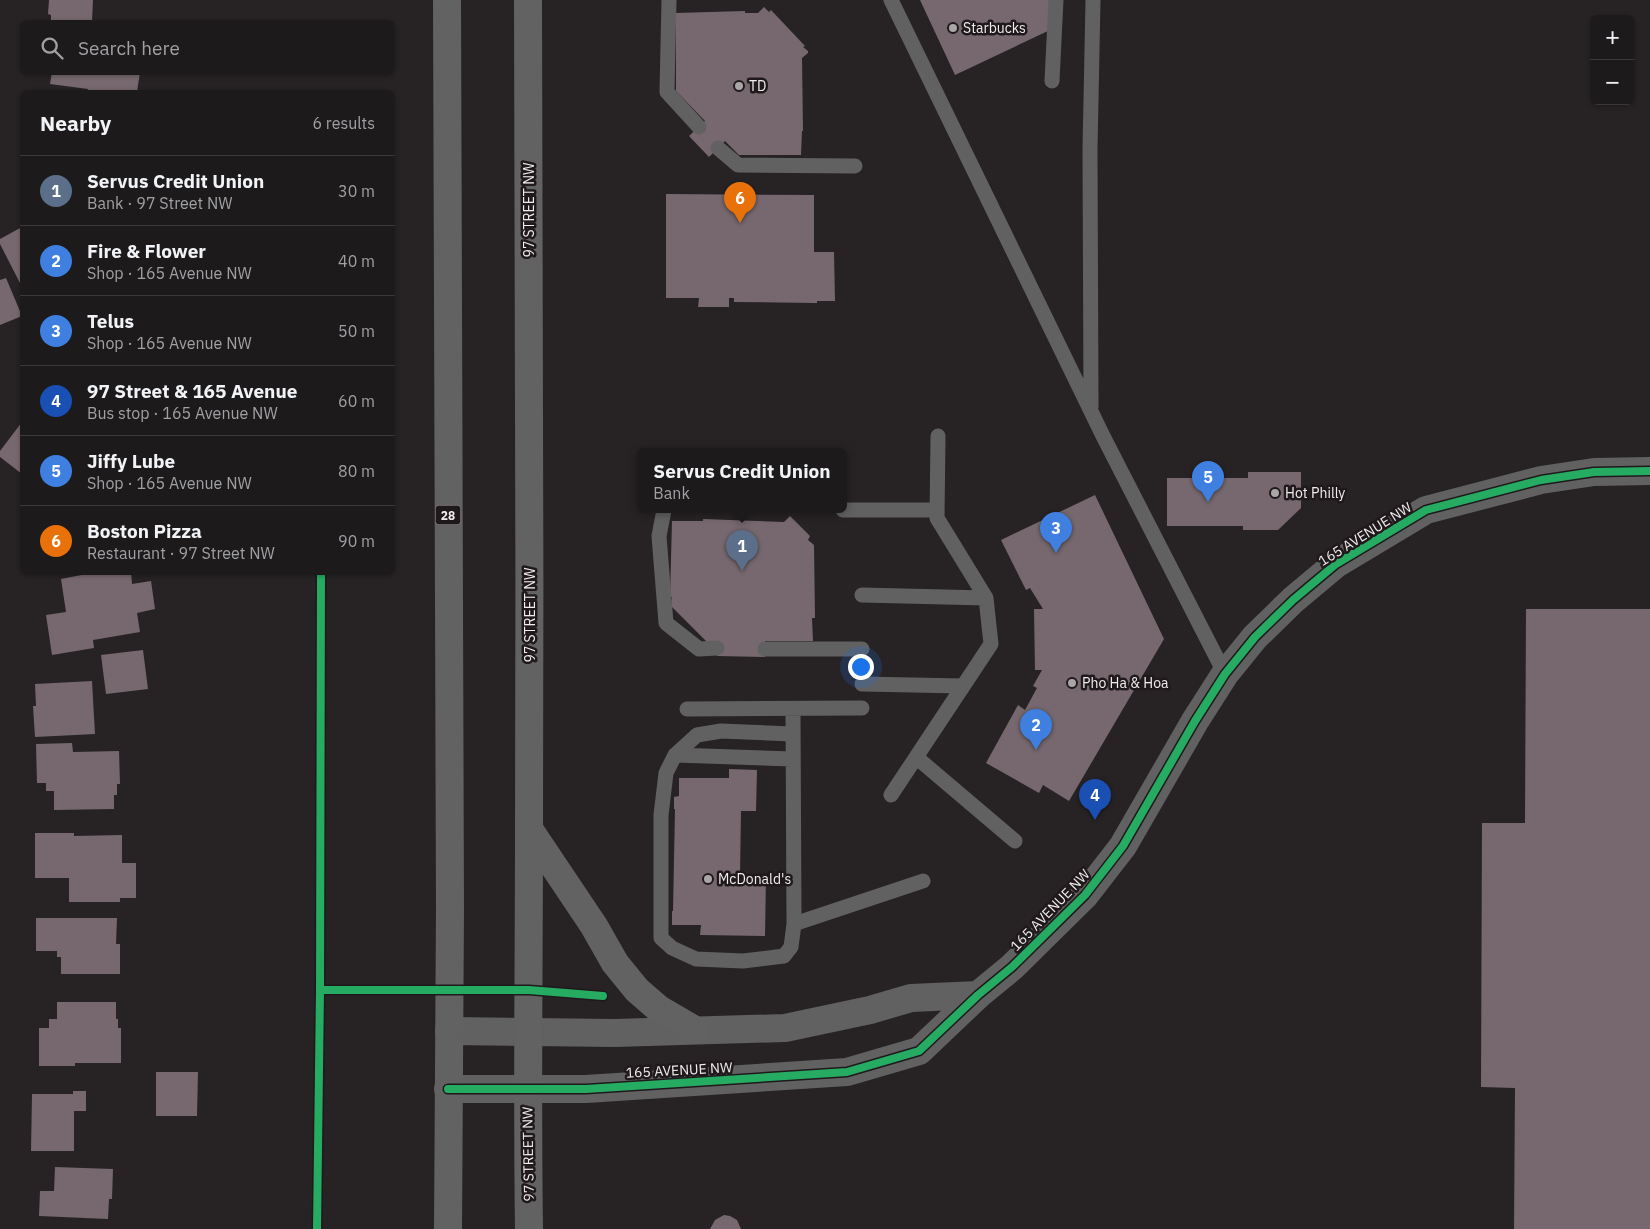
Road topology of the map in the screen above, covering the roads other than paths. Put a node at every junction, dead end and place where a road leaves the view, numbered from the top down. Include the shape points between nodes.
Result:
1 (447, 0) edge
2 (528, 0) edge
3 (669, 0) edge
4 (891, 0) edge
5 (1056, 0) edge
6 (1093, 0) edge
7 (1052, 81) dead end
8 (699, 127) dead end
9 (718, 148) dead end
10 (855, 166) dead end
11 (1091, 411) junction
12 (938, 436) dead end
13 (1650, 471) edge
14 (847, 510) edge
15 (937, 510) junction
16 (664, 513) edge
17 (862, 595) dead end
18 (986, 598) junction
19 (717, 648) dead end
20 (765, 649) dead end
21 (862, 649) dead end
22 (1225, 674) junction
23 (862, 684) dead end
24 (963, 686) junction
25 (687, 708) dead end
26 (793, 708) junction
27 (862, 708) dead end
28 (792, 734) junction
29 (675, 755) junction
30 (916, 757) junction
31 (792, 759) junction
32 (891, 795) dead end
33 (529, 829) junction
34 (1015, 841) dead end
35 (923, 881) dead end
36 (794, 924) junction
37 (978, 995) junction
38 (695, 1030) junction
39 (449, 1031) junction
40 (528, 1032) junction
41 (448, 1089) junction
42 (527, 1090) junction
43 (448, 1229) edge
44 (529, 1229) edge

1 - 39 main road, 28
2 - 33 main road, 97 STREET NW
3 - 8 lane via 666,92
4 - 11 lane
5 - 7 lane
6 - 11 lane
9 - 10 lane via 738,165
11 - 22 lane
12 - 15 lane
13 - 22 street, 165 AVENUE NW via 1594,472 1541,480 1426,510 1336,564 1268,624
14 - 15 lane
15 - 18 lane via 937,518
16 - 19 lane via 660,536 666,624 699,649
17 - 18 lane
18 - 24 lane via 991,644
20 - 21 lane
22 - 37 street, 165 AVENUE NW via 1124,846 1085,895 1012,967
23 - 24 lane
24 - 30 lane
25 - 26 lane
26 - 27 lane
26 - 28 lane
28 - 29 lane via 721,731 698,735
28 - 31 lane
29 - 31 lane
29 - 36 lane via 666,773 661,815 661,938 672,948 696,959 742,961 784,956 791,947
30 - 32 lane
30 - 34 lane
31 - 36 lane
33 - 38 main road via 615,962 637,990 658,1009
33 - 40 main road, 97 STREET NW
35 - 36 lane
37 - 38 street via 911,998 785,1028
37 - 42 street, 165 AVENUE NW via 919,1051 846,1072
38 - 40 street
39 - 40 street
39 - 41 main road
40 - 42 main road, 97 STREET NW
41 - 42 street, 165 AVENUE NW
41 - 43 main road
42 - 44 main road, 97 STREET NW

